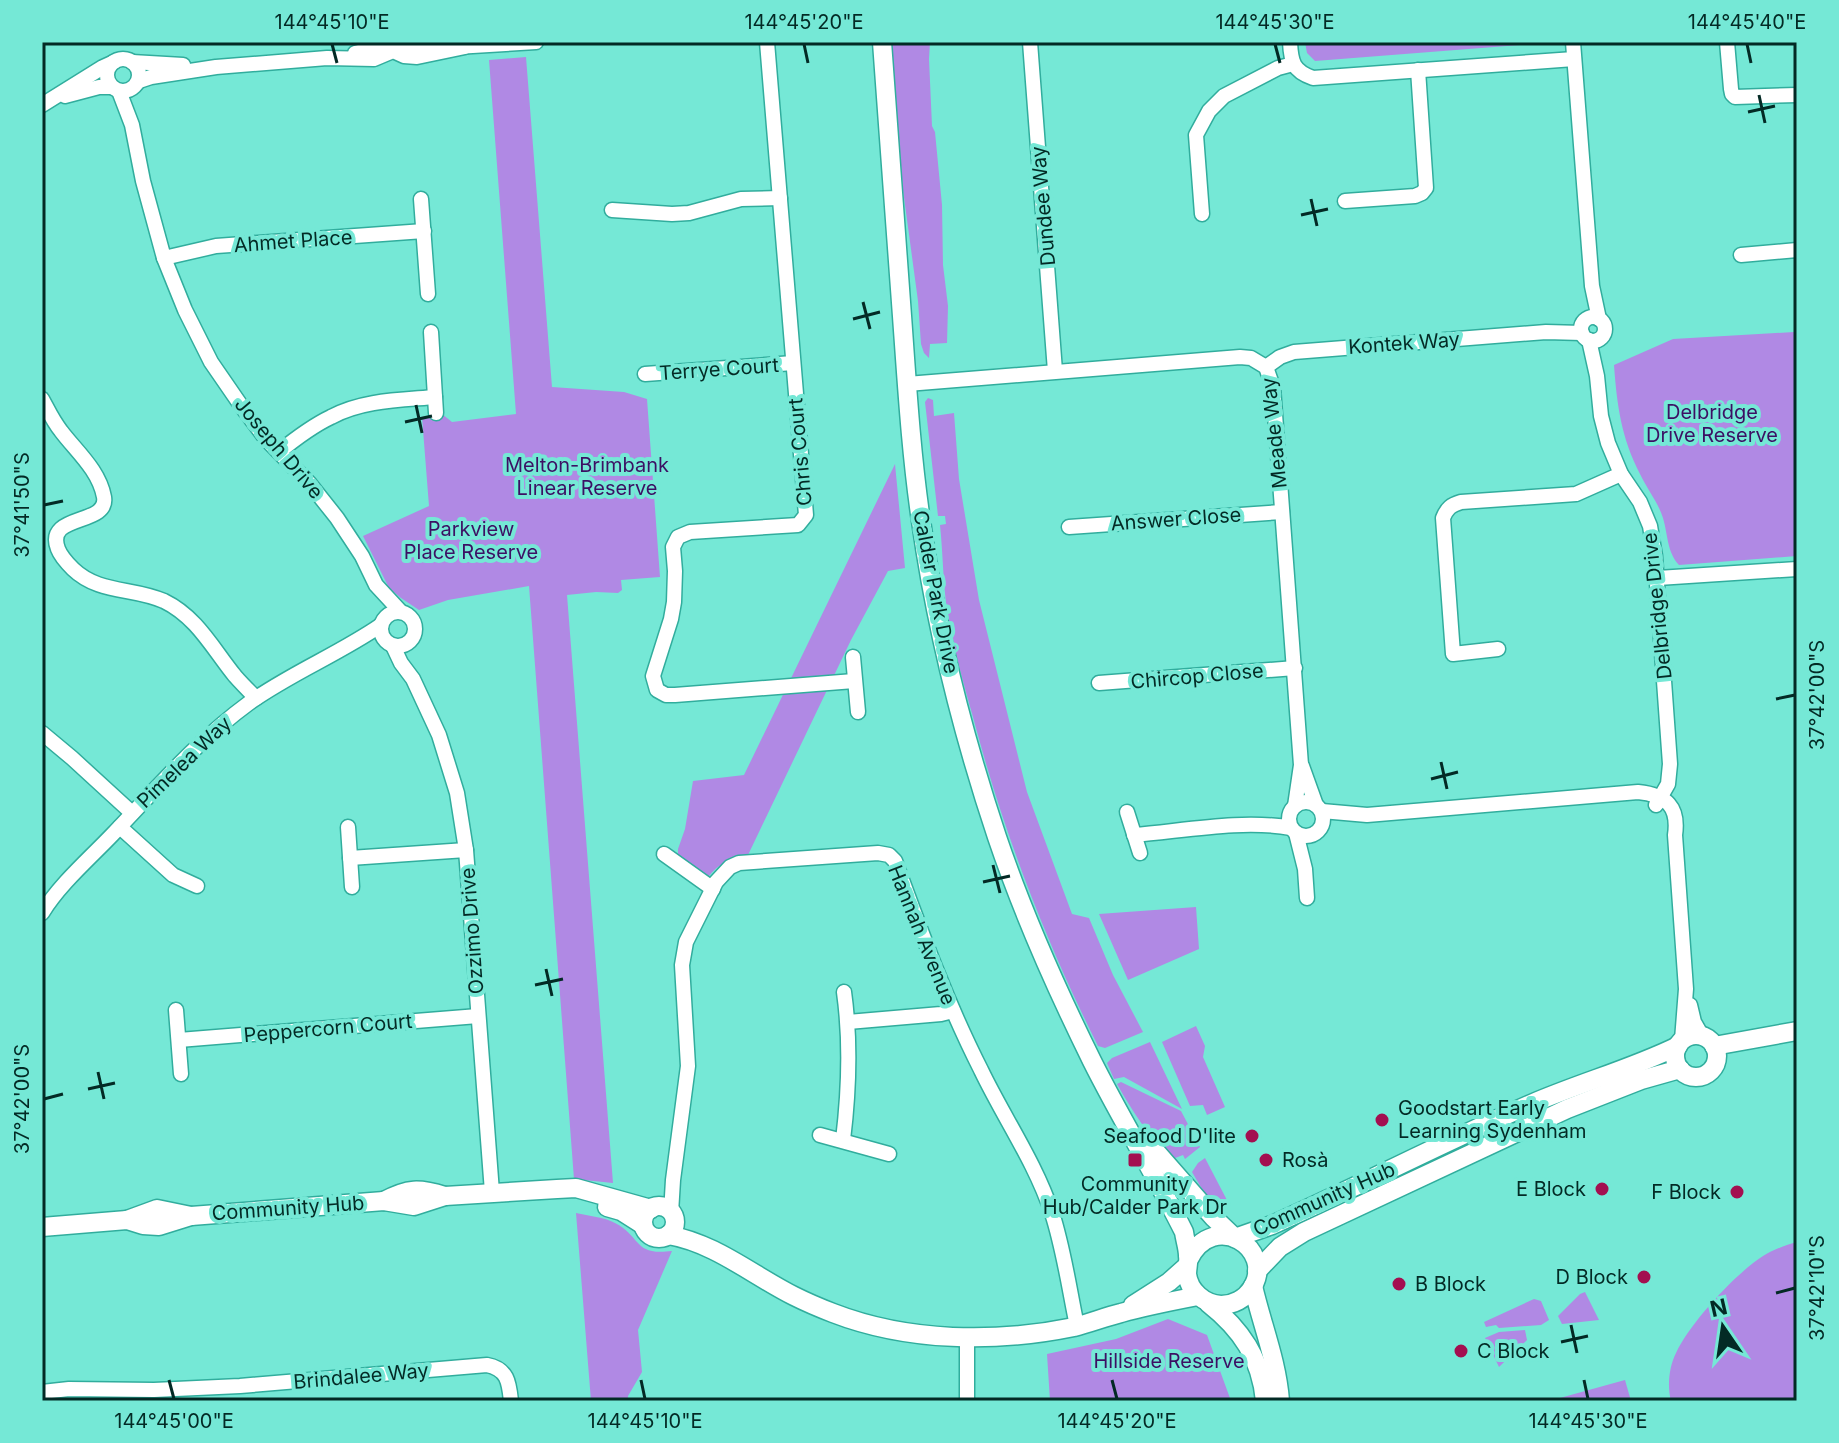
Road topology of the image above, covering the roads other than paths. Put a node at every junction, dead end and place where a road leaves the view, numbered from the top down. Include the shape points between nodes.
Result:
1 (536, 42) edge
2 (767, 42) edge
3 (882, 42) edge
4 (1030, 42) edge
5 (1290, 42) edge
6 (1573, 42) edge
7 (1727, 42) edge
8 (394, 44) edge
9 (1574, 59) junction
10 (114, 62) junction
11 (132, 62) junction
12 (1293, 64) junction
13 (216, 67) junction
14 (1418, 70) junction
15 (126, 87) junction
16 (1797, 95) edge
17 (42, 105) edge
18 (780, 198) junction
19 (421, 199) dead end
20 (1345, 201) dead end
21 (612, 210) dead end
22 (1202, 214) dead end
23 (424, 231) junction
24 (1797, 250) edge
25 (1741, 255) dead end
26 (164, 258) junction
27 (428, 294) dead end
28 (1591, 328) junction
29 (431, 332) dead end
30 (793, 363) junction
31 (1266, 367) junction
32 (1055, 371) junction
33 (645, 374) dead end
34 (907, 384) junction
35 (435, 397) junction
36 (42, 399) edge
37 (436, 413) dead end
38 (279, 452) junction
39 (1621, 474) junction
40 (1282, 512) junction
41 (1069, 527) dead end
42 (1797, 569) edge
43 (1658, 578) junction
44 (376, 585) junction
45 (401, 612) junction
46 (382, 623) junction
47 (409, 642) junction
48 (389, 643) junction
49 (353, 644) junction
50 (1498, 649) dead end
51 (853, 657) dead end
52 (1295, 668) junction
53 (413, 679) junction
54 (854, 681) junction
55 (1099, 683) dead end
56 (253, 700) junction
57 (858, 712) dead end
58 (42, 733) edge
59 (1301, 765) junction
60 (1658, 801) junction
61 (1292, 809) junction
62 (1127, 812) dead end
63 (132, 813) junction
64 (1319, 819) junction
65 (1245, 825) junction
66 (120, 827) junction
67 (348, 827) dead end
68 (1293, 831) junction
69 (1134, 835) junction
70 (466, 850) junction
71 (1140, 853) dead end
72 (664, 854) dead end
73 (350, 858) junction
74 (1305, 869) junction
75 (197, 886) dead end
76 (352, 887) dead end
77 (713, 889) junction
78 (1307, 898) dead end
79 (42, 913) edge
80 (1686, 989) junction
81 (844, 992) dead end
82 (176, 1010) dead end
83 (953, 1011) junction
84 (478, 1016) junction
85 (848, 1022) junction
86 (1797, 1031) edge
87 (179, 1040) junction
88 (1680, 1043) junction
89 (1711, 1047) junction
90 (1680, 1069) junction
91 (181, 1074) dead end
92 (1119, 1111) junction
93 (820, 1135) dead end
94 (1460, 1137) junction
95 (843, 1140) junction
96 (889, 1154) dead end
97 (1469, 1156) junction
98 (1354, 1187) junction
99 (492, 1192) junction
100 (1362, 1206) junction
101 (661, 1218) junction
102 (42, 1227) edge
103 (1235, 1237) junction
104 (1188, 1262) junction
105 (1255, 1278) junction
106 (1201, 1298) junction
107 (1120, 1313) junction
108 (1081, 1325) junction
109 (967, 1338) junction
110 (42, 1392) edge
111 (241, 1393) edge
112 (511, 1401) edge
113 (967, 1401) edge
114 (1265, 1401) edge
115 (1280, 1401) edge

1 - 8 street via 417,57 404,56
2 - 18 street, Chris Court
3 - 34 street, Calder Park Drive
4 - 32 street, Dundee Way
5 - 12 street
6 - 9 street, Delbridge Drive
7 - 16 street via 1735,97
8 - 13 street via 374,59
9 - 14 street
9 - 28 street, Delbridge Drive
10 - 11 street
10 - 15 street via 107,77
10 - 17 street
11 - 13 street
11 - 15 street via 139,70
12 - 14 street via 1313,78
12 - 22 street via 1224,96 1209,111 1196,135
13 - 15 street via 151,77
14 - 20 street via 1426,188 1415,196
15 - 17 street via 99,87
15 - 26 street, Joseph Drive
18 - 21 street via 741,199 689,213
18 - 30 street, Chris Court
19 - 23 street
23 - 26 street, Ahmet Place via 216,246
23 - 27 street
24 - 25 street
26 - 38 street, Joseph Drive via 211,362
28 - 31 street, Kontek Way via 1294,352
28 - 39 street, Delbridge Drive via 1601,416
29 - 35 street
30 - 33 street, Terrye Court
30 - 54 street, Chris Court via 806,515 798,525 678,537 673,547 674,602 654,685 675,695
31 - 32 street, Meade Way via 1240,357
31 - 40 street, Meade Way via 1273,387
32 - 34 street, Meade Way
34 - 92 street, Calder Park Drive via 930,575 968,737 1029,923
35 - 37 street
35 - 38 street via 333,415
36 - 56 street via 87,462 104,498 95,514 58,533 57,546 66,562 90,582 150,596 184,614
38 - 44 street, Joseph Drive via 337,518
39 - 43 street, Delbridge Drive via 1650,526
39 - 50 street via 1576,494 1461,502 1446,510 1453,654
40 - 41 street, Answer Close
40 - 52 street, Meade Way
42 - 43 street
43 - 60 street, Delbridge Drive via 1670,764 1668,784
44 - 45 street, Joseph Drive
44 - 46 street, Joseph Drive
45 - 46 street via 390,613
45 - 47 street via 414,621 416,633
46 - 48 street
46 - 49 street, Pimelea Way
47 - 48 street
47 - 53 street, Ozzimo Drive
48 - 49 street, Pimelea Way
48 - 53 street, Ozzimo Drive
49 - 56 street, Pimelea Way
51 - 54 street
52 - 55 street, Chircop Close
52 - 59 street, Meade Way
53 - 70 street, Ozzimo Drive via 449,764
54 - 57 street
56 - 63 street, Pimelea Way via 200,744
58 - 63 street
59 - 61 street, Meade Way
59 - 64 street, Meade Way
60 - 64 street via 1626,794
60 - 80 street via 1675,835
61 - 64 street via 1305,802
61 - 65 street
61 - 68 street
62 - 69 street
63 - 66 street, Pimelea Way
64 - 68 street via 1306,837
64 - 74 street
65 - 68 street
65 - 69 street
66 - 75 street via 173,875
66 - 79 street, Pimelea Way
67 - 73 street
68 - 74 street
69 - 71 street
70 - 73 street
70 - 84 street, Ozzimo Drive
72 - 77 street
73 - 76 street
74 - 78 street
77 - 83 street, Hannah Avenue via 739,863 889,855
77 - 101 street, Hannah Avenue via 686,942 682,965 688,1066 673,1180
80 - 88 street
80 - 89 street via 1694,1022
81 - 85 street
82 - 87 street
83 - 85 street
83 - 108 street, Hannah Avenue via 1052,1212
84 - 87 street, Peppercorn Court
84 - 99 street, Ozzimo Drive
85 - 95 street
86 - 89 street
87 - 91 street
88 - 89 street via 1688,1036
88 - 90 street via 1675,1058
88 - 94 street, Community Hub
89 - 90 street via 1709,1071 1698,1076
90 - 97 street, Community Hub via 1601,1096
92 - 103 street, Calder Park Drive
92 - 104 street, Calder Park Drive via 1184,1232
93 - 95 street
94 - 97 street
94 - 98 street, Community Hub
95 - 96 street
97 - 100 street, Community Hub
98 - 100 street
98 - 103 street, Community Hub
99 - 101 street, Community Hub via 527,1190
99 - 102 street, Community Hub via 445,1196 414,1206 384,1201 191,1216 159,1226 127,1220
100 - 105 street, Community Hub via 1290,1240
101 - 109 street, Community Hub via 682,1238 835,1314 883,1328
103 - 104 street via 1202,1241
103 - 105 street via 1256,1260
104 - 106 street via 1189,1282
104 - 107 street, Community Hub via 1169,1282
105 - 106 street via 1237,1302 1214,1304
105 - 115 street
106 - 107 street, Community Hub
106 - 114 street via 1244,1340 1261,1377
107 - 108 street, Community Hub
108 - 109 street, Community Hub
109 - 113 street
110 - 111 street, Brindalee Way
111 - 112 street, Brindalee Way via 487,1365 507,1376

